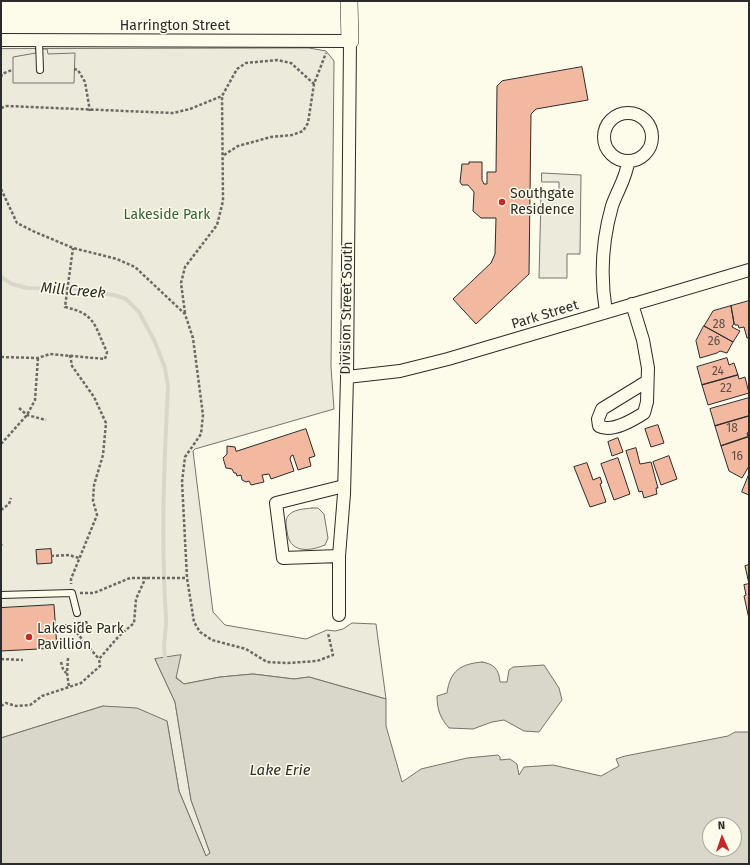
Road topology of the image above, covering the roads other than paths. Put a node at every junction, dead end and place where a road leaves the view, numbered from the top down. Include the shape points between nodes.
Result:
1 (349, 1) edge
2 (1, 40) edge
3 (39, 40) junction
4 (350, 41) junction
5 (40, 70) dead end
6 (628, 161) dead end
7 (749, 270) edge
8 (632, 304) junction
9 (606, 312) junction
10 (347, 377) junction
11 (646, 382) dead end
12 (344, 486) junction
13 (339, 556) junction
14 (1, 595) edge
15 (77, 613) dead end
16 (339, 614) dead end

1 - 4 street, Division Street South
2 - 3 street, Harrington Street
3 - 4 street, Harrington Street
3 - 5 lane
4 - 10 street, Division Street South
6 - 9 street via 628,171 613,205 603,251 602,284
7 - 8 street, Park Street
8 - 9 street, Park Street
8 - 11 street via 644,340 648,368
9 - 10 street, Park Street via 400,372
10 - 12 street, Division Street South
12 - 13 street, Division Street South
12 - 13 street via 276,503 283,558
13 - 16 street, Division Street South
14 - 15 lane via 72,593

